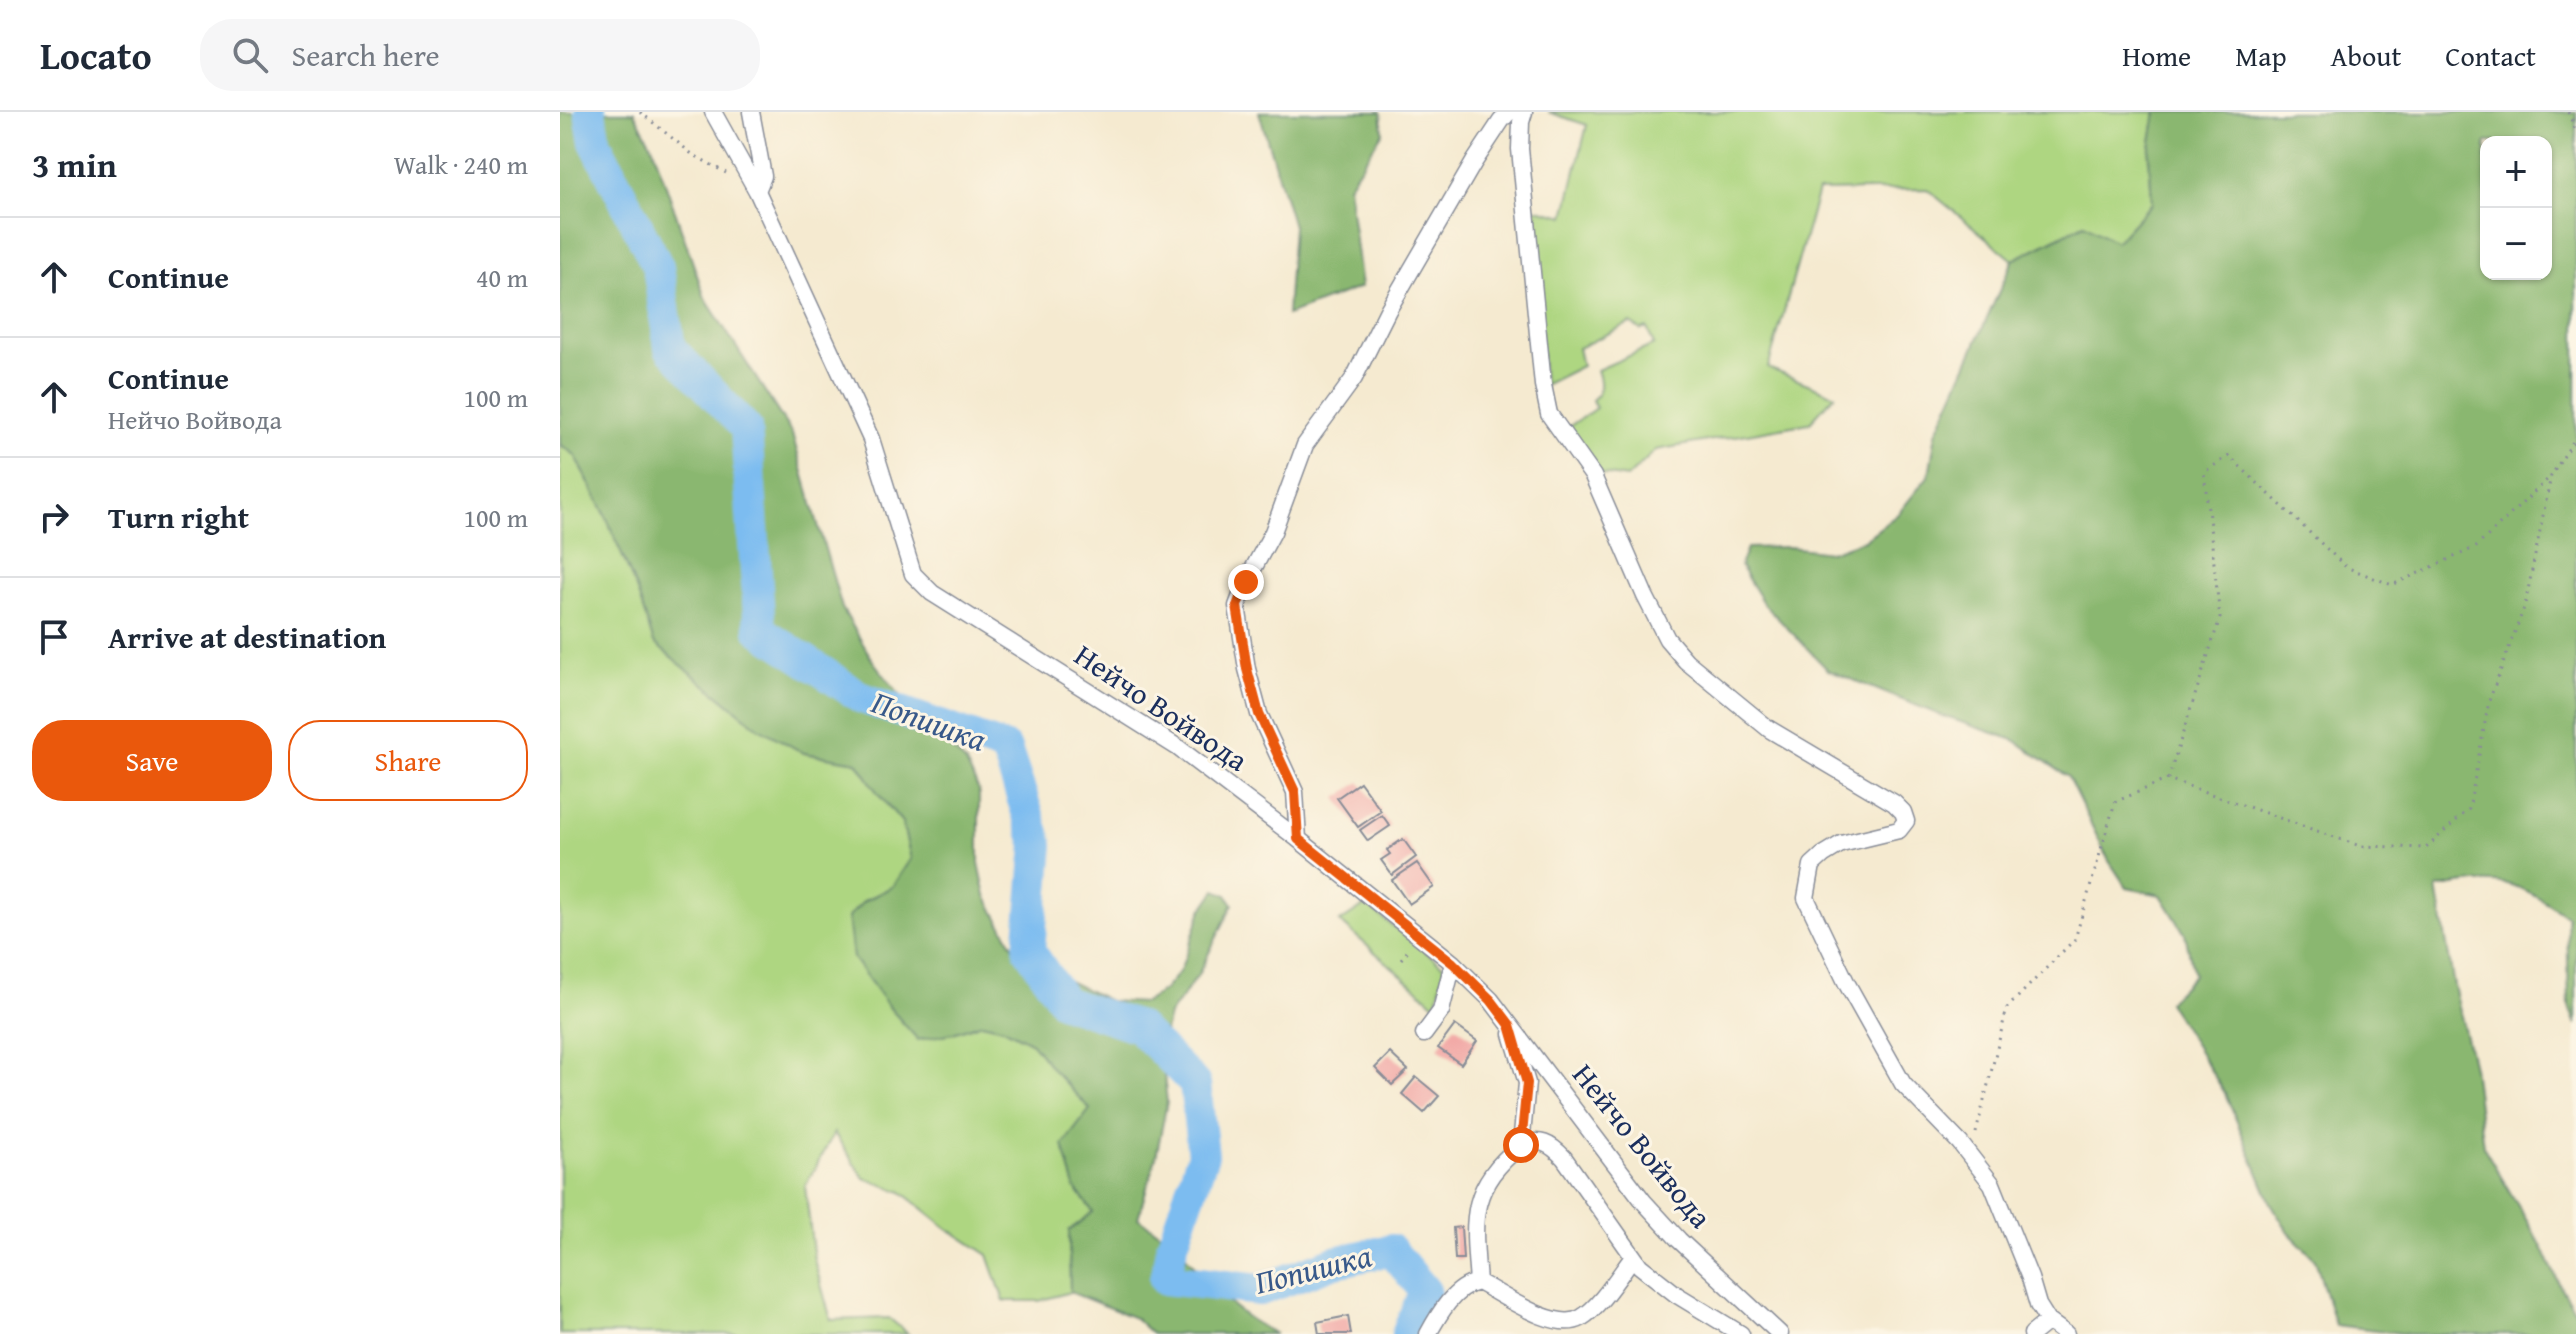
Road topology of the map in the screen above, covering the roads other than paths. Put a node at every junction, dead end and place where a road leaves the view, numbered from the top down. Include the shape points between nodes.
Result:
1 (713, 112) edge
2 (751, 112) edge
3 (1509, 112) edge
4 (1524, 112) edge
5 (757, 191) junction
6 (1298, 839) junction
7 (1453, 963) junction
8 (1510, 1025) junction
9 (1424, 1034) dead end
10 (1521, 1145) junction
11 (1633, 1257) junction
12 (1478, 1282) junction
13 (2048, 1321) junction
14 (1428, 1334) edge
15 (1741, 1334) edge
16 (1780, 1334) edge
17 (2032, 1334) edge
18 (2066, 1334) edge

1 - 5 street, Нейчо Войвода
2 - 5 street via 763,176
3 - 6 street via 1474,162 1354,378 1305,445 1273,532 1237,606 1259,714 1295,792
4 - 13 street via 1520,149 1549,414 1593,476 1645,596 1667,639 1686,661 1769,729 1903,812 1906,821 1899,830 1841,844 1823,855 1812,865 1806,898 1903,1084 1992,1184
5 - 6 street, Нейчо Войвода via 871,439 913,574 932,593 1177,747
6 - 7 street, Нейчо Войвода
7 - 8 street, Нейчо Войвода
7 - 9 street via 1441,1011
8 - 10 street via 1527,1083
8 - 16 street, Нейчо Войвода via 1644,1202
10 - 11 street via 1534,1140 1554,1147
10 - 12 street via 1502,1160 1482,1190 1476,1212
11 - 12 street via 1594,1307 1566,1323
11 - 15 street via 1677,1295
12 - 14 street via 1455,1295
13 - 17 street
13 - 18 street

